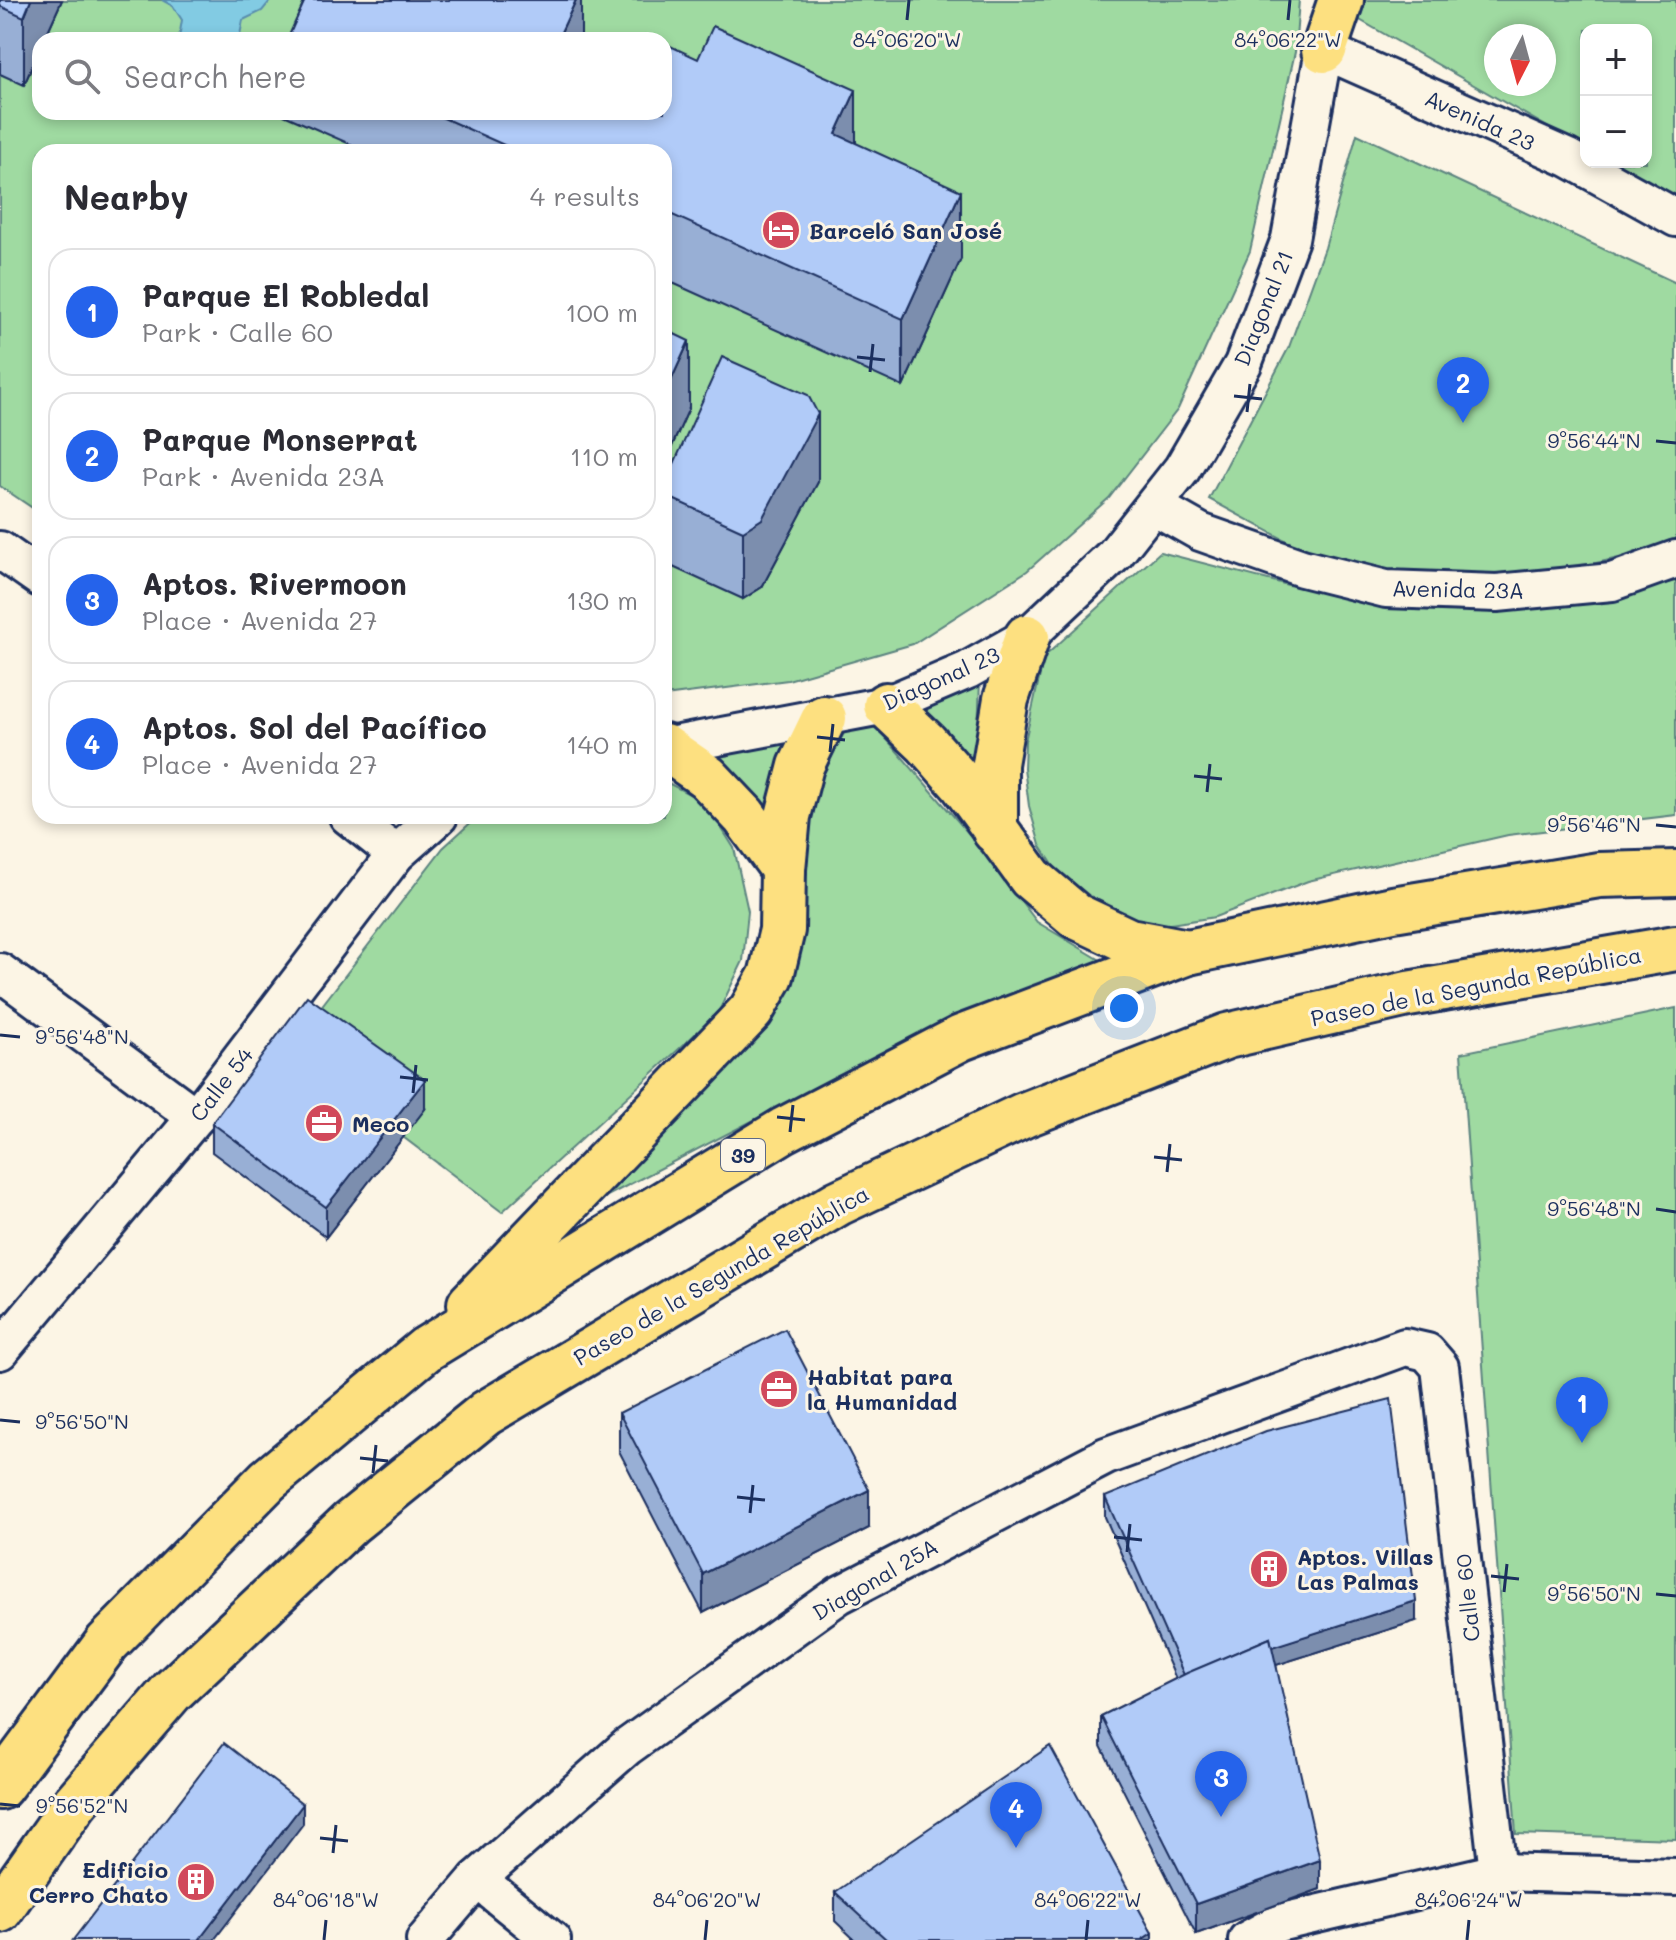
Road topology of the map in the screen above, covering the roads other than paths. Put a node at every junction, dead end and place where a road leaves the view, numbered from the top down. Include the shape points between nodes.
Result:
1 (1328, 0) edge
2 (1341, 0) edge
3 (1324, 50) junction
4 (1676, 218) edge
5 (1154, 506) junction
6 (0, 550) edge
7 (1676, 559) edge
8 (32, 572) edge
9 (1027, 637) junction
10 (886, 705) junction
11 (824, 718) junction
12 (672, 746) edge
13 (672, 753) edge
14 (358, 824) edge
15 (430, 824) edge
16 (995, 831) junction
17 (1676, 846) edge
18 (396, 854) junction
19 (783, 869) junction
20 (1676, 873) edge
21 (1599, 875) junction
22 (1676, 948) edge
23 (1188, 952) junction
24 (0, 972) edge
25 (196, 1117) junction
26 (1405, 1347) joint
27 (426, 1349) junction
28 (0, 1351) edge
29 (107, 1643) junction
30 (0, 1757) edge
31 (0, 1787) edge
32 (75, 1803) junction
33 (1498, 1872) junction
34 (1676, 1877) edge
35 (477, 1879) junction
36 (0, 1910) edge
37 (14, 1940) edge
38 (425, 1940) edge
39 (552, 1940) edge
40 (1247, 1940) edge

1 - 3 highway
2 - 3 highway
3 - 4 street, Avenida 23 via 1568,158
3 - 5 street, Diagonal 21 via 1290,239 1243,364 1182,469
5 - 7 street, Avenida 23A via 1200,532 1302,568 1386,589 1497,593 1612,582
5 - 9 street, Diagonal 21 via 1115,554
6 - 8 street
9 - 10 street, Diagonal 23 via 968,670
9 - 16 highway via 1006,699 995,764
10 - 11 street, Diagonal 23
10 - 16 highway via 963,785
11 - 12 street, Diagonal 23
11 - 19 highway via 801,766 788,816
13 - 19 highway via 707,777
14 - 18 street
15 - 18 street, Calle 54
16 - 23 highway via 1031,878 1076,916 1129,941
17 - 21 highway
18 - 25 street, Calle 54
19 - 27 highway via 782,930 771,976 751,1011
20 - 21 highway, 39
21 - 23 highway, 39 via 1393,909
22 - 32 highway, Paseo de la Segunda República via 1408,994 1227,1036 1024,1115 838,1203 486,1413 350,1523 172,1691
23 - 27 highway, 39 via 961,1038 798,1123
24 - 25 street
25 - 28 street, Calle 54
26 - 33 street, Calle 60 via 1427,1352 1440,1367
26 - 35 street, Diagonal 25A via 1106,1456 839,1595 627,1747
27 - 29 highway, 39 via 268,1480
29 - 30 highway
29 - 31 highway, 39
32 - 36 highway, Paseo de la Segunda República
32 - 37 highway
33 - 34 street
33 - 40 street via 1278,1923
35 - 38 street, Diagonal 25A
35 - 39 street

